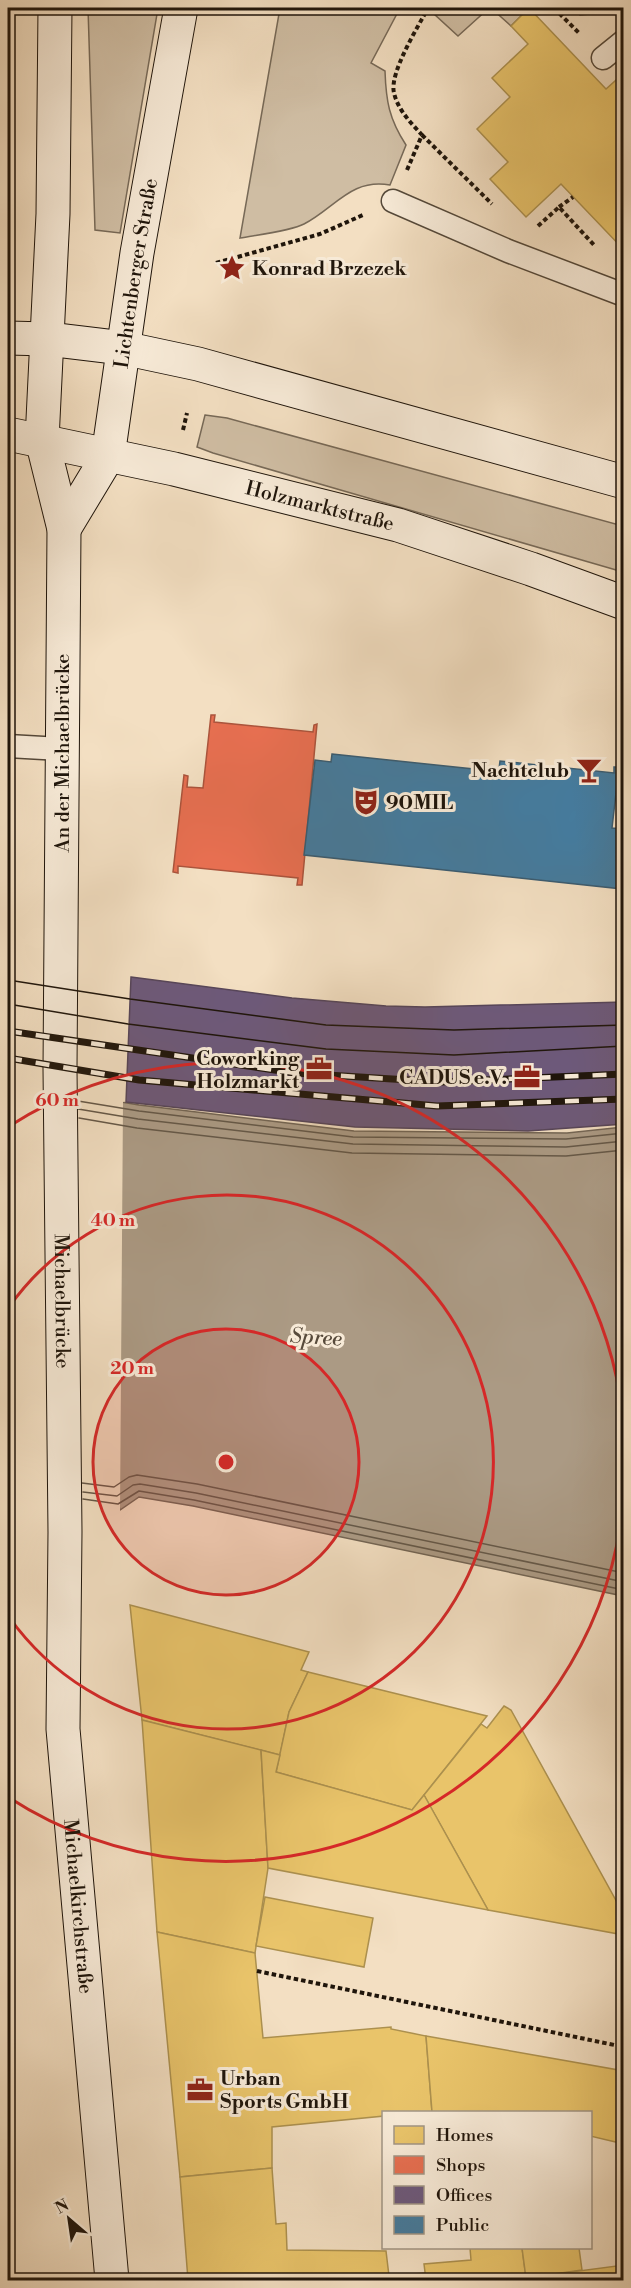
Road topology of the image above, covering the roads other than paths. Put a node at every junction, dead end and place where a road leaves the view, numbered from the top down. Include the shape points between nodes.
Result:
1 (55, 8) edge
2 (181, 8) edge
3 (624, 41) edge
4 (603, 58) dead end
5 (393, 201) road end
6 (624, 295) edge
7 (8, 338) edge
8 (48, 339) junction
9 (123, 348) junction
10 (8, 435) edge
11 (42, 440) junction
12 (108, 456) junction
13 (624, 482) edge
14 (64, 529) junction
15 (624, 603) edge
16 (8, 746) edge
17 (62, 749) junction
18 (60, 1069) joint
19 (65, 1532) joint
20 (112, 2280) edge

1 - 8 main road
2 - 9 main road, Lichtenberger Straße
3 - 4 lane
5 - 6 lane via 507,251
7 - 8 main road
8 - 9 main road
8 - 11 main road
9 - 12 main road, Lichtenberger Straße
9 - 13 main road via 228,372
10 - 11 main road, Holzmarktstraße
11 - 12 main road, Holzmarktstraße
11 - 14 main road, An der Michaelbrücke
12 - 14 main road, Lichtenberger Straße
12 - 15 main road, Holzmarktstraße via 398,525
14 - 17 main road, An der Michaelbrücke
16 - 17 lane
17 - 18 main road, An der Michaelbrücke
18 - 19 main road, Michaelbrücke
19 - 20 main road, Michaelkirchstraße via 63,1730

